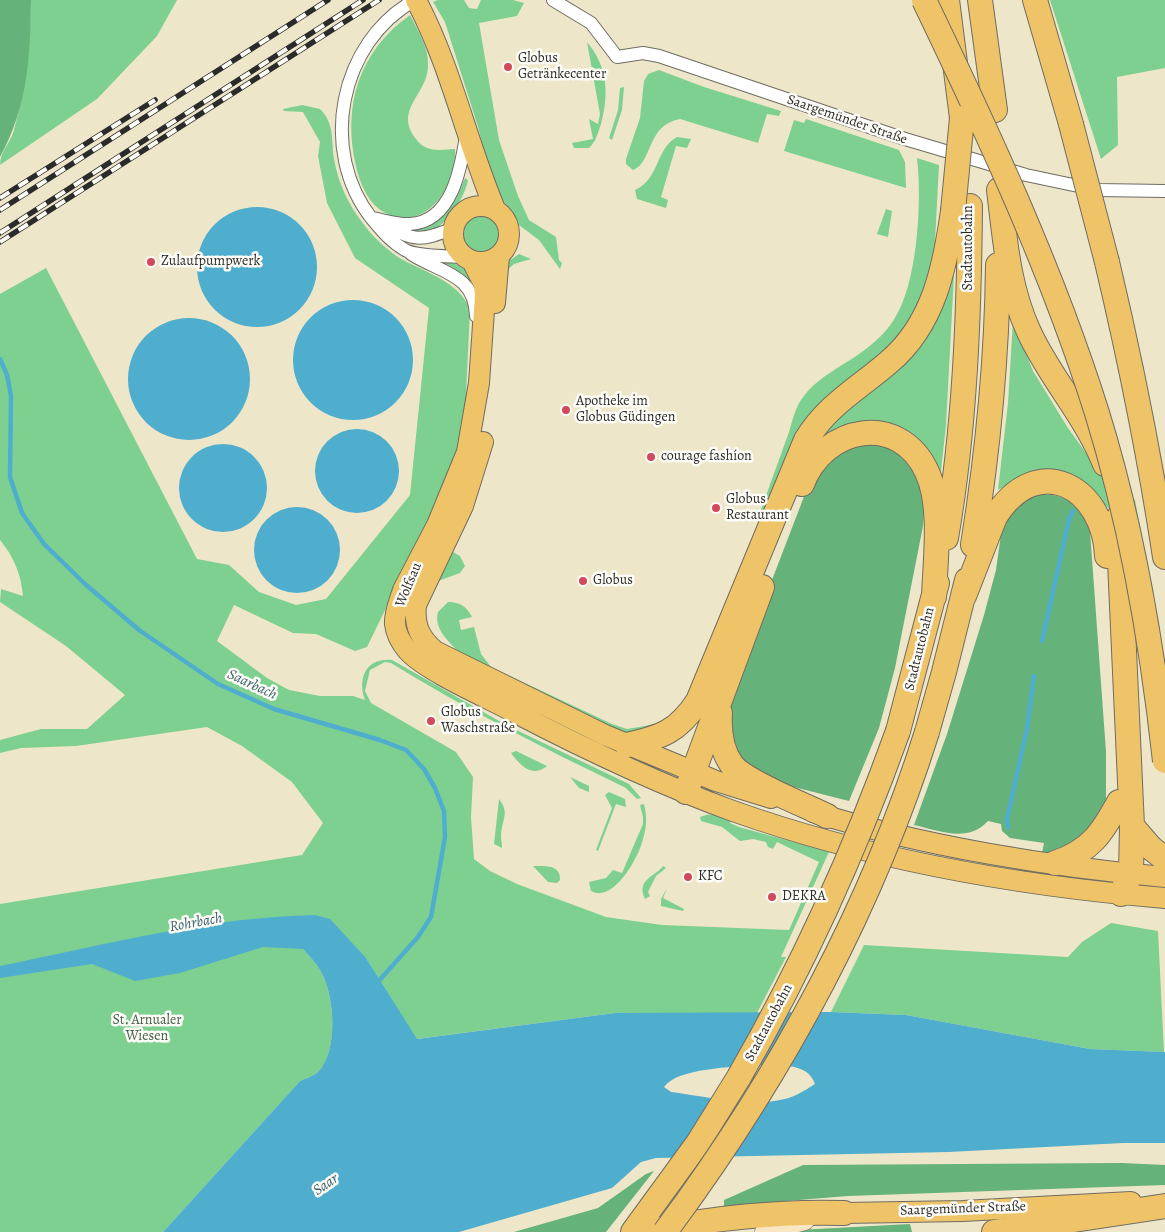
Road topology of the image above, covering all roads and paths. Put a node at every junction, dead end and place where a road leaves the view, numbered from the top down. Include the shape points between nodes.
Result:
1 (415, 0) edge
2 (553, 0) edge
3 (924, 0) edge
4 (947, 0) edge
5 (980, 0) edge
6 (1035, 0) edge
7 (466, 133) junction
8 (473, 157) junction
9 (999, 190) junction
10 (1165, 191) edge
11 (469, 209) junction
12 (495, 209) junction
13 (961, 209) junction
14 (372, 218) junction
15 (454, 228) junction
16 (406, 251) junction
17 (499, 256) junction
18 (468, 259) junction
19 (478, 383) junction
20 (1165, 557) edge
21 (746, 587) junction
22 (964, 596) junction
23 (934, 597) junction
24 (721, 704) junction
25 (627, 744) junction
26 (1165, 760) edge
27 (684, 780) junction
28 (1119, 802) junction
29 (827, 816) junction
30 (1132, 826) junction
31 (1165, 859) edge
32 (1055, 863) junction
33 (1125, 872) junction
34 (1165, 876) edge
35 (1121, 894) junction
36 (1165, 898) edge
37 (1165, 1201) edge
38 (1165, 1206) edge
39 (844, 1213) junction
40 (633, 1232) edge
41 (647, 1232) edge
42 (665, 1232) edge
43 (764, 1232) edge
44 (994, 1232) edge

1 - 7 main road via 444,62
1 - 14 street via 389,19 374,36 361,54 344,95 342,136 345,161 357,196
2 - 10 street, Saargemünder Straße via 591,23 617,57 643,53 659,56 905,140 1026,175 1098,190
3 - 26 highway, bridge via 975,106 1040,257 1097,414 1134,556
4 - 13 highway, bridge via 962,118
5 - 9 highway, Stadtautobahn, bridge via 995,110
6 - 20 highway, bridge via 1071,124 1122,323
7 - 8 main road
7 - 14 street via 456,184 440,209 427,219 411,224
8 - 11 main road
8 - 12 main road
9 - 22 highway, Stadtautobahn via 993,402
9 - 30 highway via 1011,280 1019,309 1045,362 1105,462 1113,488 1120,541
11 - 12 main road via 482,206
11 - 15 main road via 459,217
12 - 17 main road via 505,219 510,232 506,248
13 - 21 highway via 942,273 922,323 894,357 825,414 806,440
13 - 23 highway, Stadtautobahn via 967,355 960,440
14 - 15 street via 419,240
14 - 16 street via 385,236
15 - 18 main road via 455,244
16 - 18 street
16 - 19 street via 458,279 472,293 476,304 474,361
17 - 18 main road via 486,262
17 - 25 main road, Wolfsau via 483,445 463,506 416,605 418,633 435,651
18 - 19 main road, Wolfsau via 484,284 484,326
19 - 27 main road, Wolfsau via 467,452 455,487 403,590 395,623 400,640 409,653 424,663 593,752
21 - 25 highway via 698,701 688,716 656,738
21 - 27 highway
22 - 28 highway via 995,517 1011,494 1037,483 1050,482 1075,489 1094,508 1107,544
22 - 42 highway, Stadtautobahn, bridge via 927,732 874,877 785,1053 716,1162
23 - 24 highway via 934,490 927,472 910,450 890,437 857,433 844,437 820,453 803,479 750,617
23 - 40 highway, Stadtautobahn, bridge via 898,731 834,894 728,1097
24 - 27 highway
24 - 29 highway via 719,730 732,765 742,774
25 - 27 main road, Wolfsau
27 - 29 main road
27 - 35 main road via 735,811 864,849 1015,880
28 - 32 highway via 1096,840 1080,853
28 - 33 highway
29 - 32 main road via 989,853
30 - 31 highway
30 - 33 highway
32 - 33 main road
33 - 34 main road
33 - 35 highway
35 - 36 main road
37 - 39 main road, Saargemünder Straße
38 - 44 highway
39 - 41 highway via 756,1217
39 - 43 street, Saargemünder Straße

